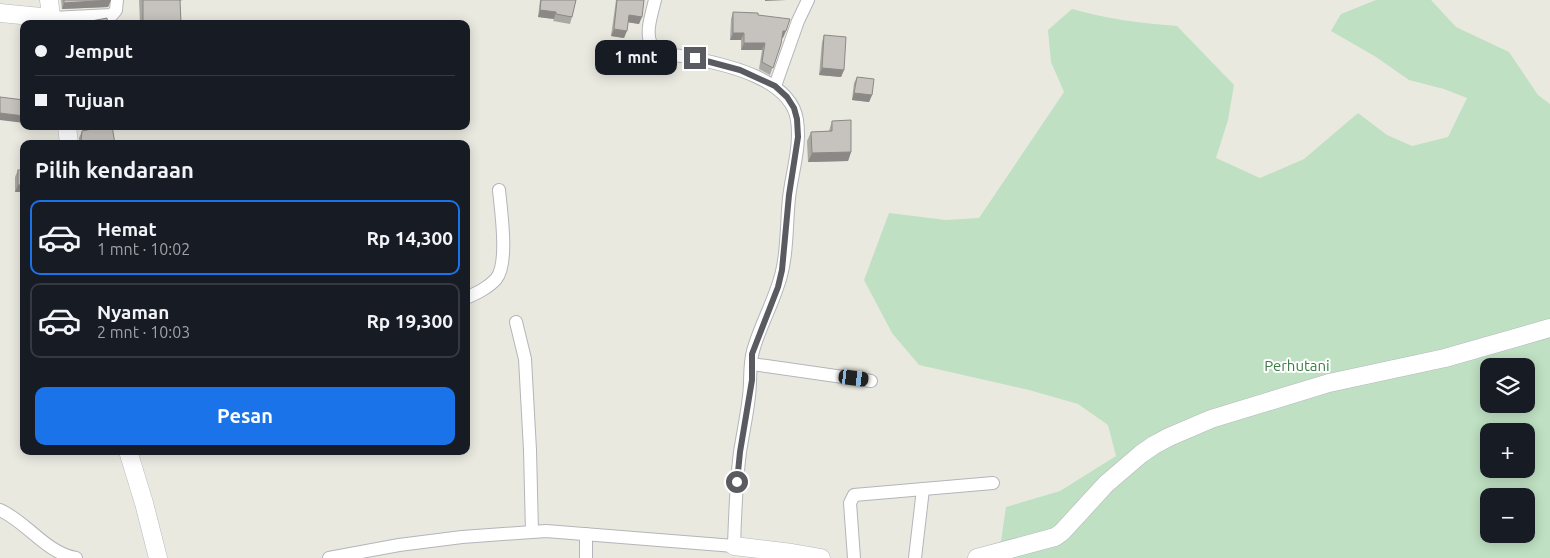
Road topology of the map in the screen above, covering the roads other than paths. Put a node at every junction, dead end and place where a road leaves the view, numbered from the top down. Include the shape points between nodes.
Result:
1 (49, 0) edge
2 (117, 0) edge
3 (655, 0) edge
4 (808, 0) edge
5 (0, 14) edge
6 (44, 20) edge
7 (51, 20) edge
8 (60, 20) edge
9 (775, 86) junction
10 (499, 190) dead end
11 (470, 296) edge
12 (516, 322) dead end
13 (1550, 328) edge
14 (752, 364) junction
15 (871, 381) dead end
16 (129, 455) edge
17 (993, 483) dead end
18 (923, 489) junction
19 (0, 510) edge
20 (532, 532) junction
21 (586, 534) junction
22 (734, 546) junction
23 (76, 558) edge
24 (158, 558) edge
25 (329, 558) edge
26 (586, 558) edge
27 (821, 558) edge
28 (854, 558) edge
29 (915, 558) edge
30 (978, 558) edge

1 - 7 main road
2 - 8 street via 112,14
3 - 9 street via 648,32 653,47 740,70
4 - 9 street
5 - 6 main road
9 - 14 street via 794,108 798,137 782,270 752,354
10 - 11 street via 503,258 500,272 483,290
12 - 20 street via 525,359
13 - 30 main road via 1446,358 1329,383 1211,419 1154,444 1106,484 1055,537
14 - 15 street
14 - 22 street via 738,472
16 - 24 main road
17 - 18 street
18 - 28 street via 858,494 851,498
18 - 29 street
19 - 23 street via 52,548
20 - 21 street
20 - 25 street via 453,538
21 - 22 street
21 - 26 street
22 - 27 main road

